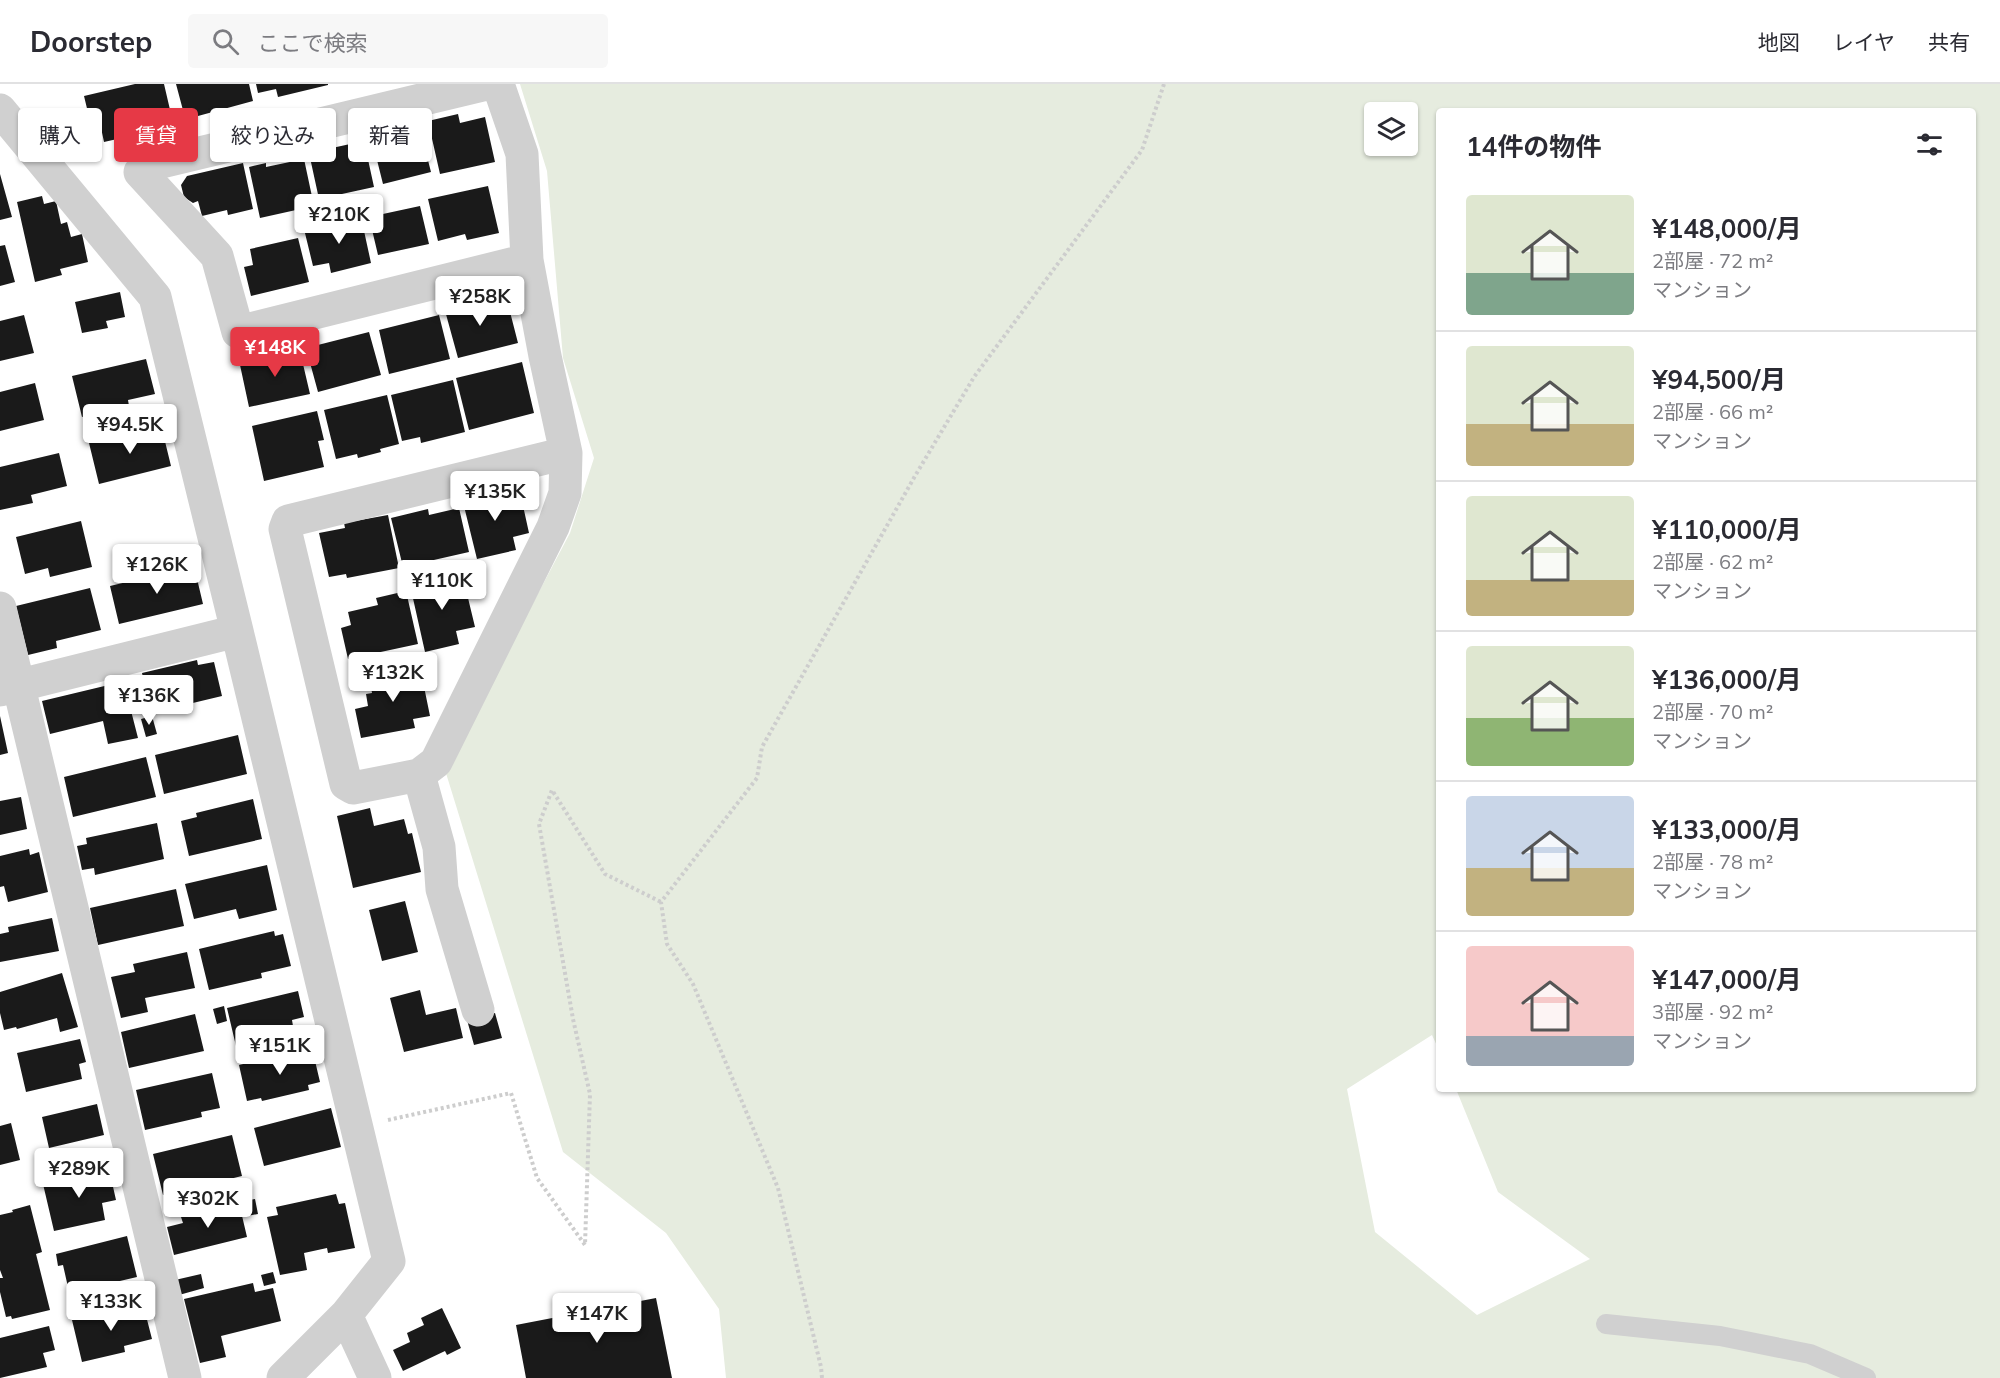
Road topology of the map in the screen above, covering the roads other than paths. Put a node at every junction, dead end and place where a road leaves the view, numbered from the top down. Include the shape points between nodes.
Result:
1 (487, 84) edge
2 (498, 84) edge
3 (0, 110) edge
4 (527, 260) junction
5 (566, 453) junction
6 (0, 608) edge
7 (237, 631) junction
8 (9, 687) edge
9 (419, 775) junction
10 (478, 1010) dead end
11 (346, 1315) junction
12 (1606, 1324) dead end
13 (185, 1378) edge
14 (284, 1378) edge
15 (375, 1378) edge
16 (1866, 1378) edge

1 - 4 street via 145,166 140,172 218,256 238,332
2 - 4 street via 522,154
3 - 7 street via 155,297
4 - 5 street
5 - 9 street via 565,493 553,527 436,762
5 - 9 street via 288,521 285,530 346,784 353,788
6 - 8 street
7 - 8 street
7 - 11 street via 388,1262
8 - 13 street
9 - 10 street via 439,847 442,890
11 - 14 street
11 - 15 street
12 - 16 lane via 1720,1336 1810,1354

